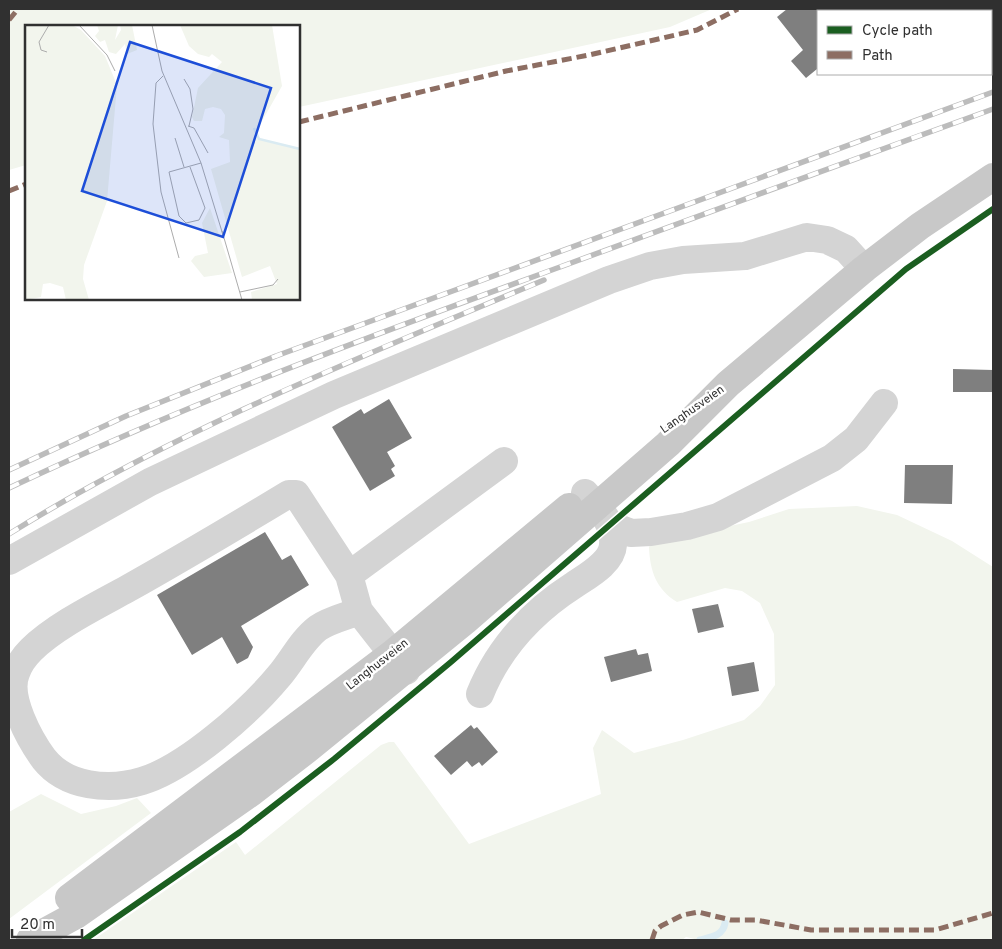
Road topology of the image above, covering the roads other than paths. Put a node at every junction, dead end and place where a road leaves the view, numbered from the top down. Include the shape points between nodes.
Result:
1 (993, 177) edge
2 (864, 269) junction
3 (884, 403) dead end
4 (504, 461) dead end
5 (598, 508) junction
6 (9, 561) edge
7 (349, 575) junction
8 (359, 611) junction
9 (399, 663) junction
10 (480, 694) dead end
11 (23, 940) edge
12 (30, 940) edge

1 - 2 main road, Langhusveien
2 - 5 main road, Langhusveien via 728,384
2 - 6 lane via 846,249 827,240 807,237 745,256 683,260 609,280 317,403 150,482
3 - 5 lane via 856,439 832,458 718,517 687,526 631,533
4 - 7 lane
5 - 9 main road, Langhusveien
5 - 10 lane via 613,547 607,558 524,625 499,658
7 - 8 lane
7 - 8 lane via 296,494 289,494 42,641 21,662 16,672 13,690 16,707 41,754 57,772 98,786 141,782 189,756 251,707 319,628
8 - 9 lane
9 - 11 main road, Langhusveien via 66,900
9 - 12 main road, Langhusveien via 252,792 76,915

